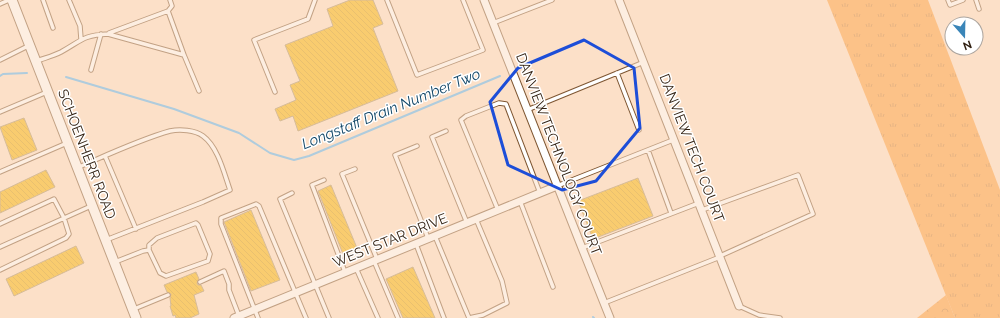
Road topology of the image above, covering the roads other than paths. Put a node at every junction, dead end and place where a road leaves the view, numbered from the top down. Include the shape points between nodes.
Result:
1 (11, 0) edge
2 (43, 0) edge
3 (69, 0) edge
4 (170, 0) edge
5 (315, 0) edge
6 (387, 0) edge
7 (463, 0) edge
8 (484, 0) edge
9 (552, 0) edge
10 (619, 0) edge
11 (948, 0) edge
12 (963, 0) edge
13 (976, 0) edge
14 (0, 4) edge
15 (979, 9) dead end
16 (168, 11) junction
17 (493, 23) junction
18 (54, 28) dead end
19 (101, 34) junction
20 (108, 34) junction
21 (81, 39) junction
22 (30, 45) junction
23 (184, 54) junction
24 (0, 60) edge
25 (36, 62) junction
26 (644, 62) junction
27 (91, 70) dead end
28 (617, 73) junction
29 (199, 91) dead end
30 (48, 92) junction
31 (275, 92) dead end
32 (527, 110) junction
33 (0, 112) edge
34 (446, 130) dead end
35 (639, 130) dead end
36 (674, 139) junction
37 (68, 142) junction
38 (416, 146) dead end
39 (648, 150) junction
40 (106, 156) junction
41 (78, 168) junction
42 (356, 169) dead end
43 (0, 172) edge
44 (324, 180) dead end
45 (557, 186) junction
46 (292, 193) dead end
47 (540, 193) junction
48 (520, 201) junction
49 (699, 203) junction
50 (92, 206) junction
51 (498, 210) junction
52 (702, 210) junction
53 (672, 213) junction
54 (64, 218) junction
55 (476, 219) junction
56 (467, 223) junction
57 (0, 224) edge
58 (136, 229) junction
59 (432, 237) junction
60 (105, 240) junction
61 (416, 244) junction
62 (0, 248) edge
63 (582, 248) junction
64 (149, 250) junction
65 (720, 257) junction
66 (375, 260) junction
67 (114, 262) junction
68 (356, 268) junction
69 (0, 270) edge
70 (345, 272) junction
71 (200, 282) dead end
72 (316, 284) junction
73 (553, 287) dead end
74 (295, 293) junction
75 (168, 295) dead end
76 (604, 303) junction
77 (739, 306) joint
78 (254, 309) junction
79 (135, 314) edge
80 (235, 317) edge
81 (258, 318) edge
82 (306, 318) edge
83 (329, 318) edge
84 (378, 318) edge
85 (398, 318) edge
86 (444, 318) edge
87 (610, 318) edge
88 (780, 318) edge

1 - 14 lane
1 - 22 street, SCHOENHERR ROAD
2 - 18 lane
3 - 21 lane via 80,26
4 - 16 lane via 172,6
5 - 31 lane via 308,19 254,40
6 - 7 lane via 417,75 483,50
8 - 17 street, DANVIEW TECHNOLOGY COURT
9 - 17 lane
10 - 26 street, DANVIEW TECH COURT
11 - 12 lane via 950,5
13 - 15 lane
16 - 20 lane
16 - 23 lane
17 - 32 street, DANVIEW TECHNOLOGY COURT
19 - 20 lane
19 - 21 lane
19 - 27 lane
20 - 23 lane
21 - 25 lane via 61,52
22 - 24 lane
22 - 25 street, SCHOENHERR ROAD
23 - 29 lane
25 - 30 street, SCHOENHERR ROAD
26 - 28 lane
26 - 36 street, DANVIEW TECH COURT
28 - 32 lane
28 - 35 lane
30 - 33 lane
30 - 37 street, SCHOENHERR ROAD
32 - 45 street, DANVIEW TECHNOLOGY COURT
34 - 56 lane via 432,137
36 - 39 lane
36 - 49 street, DANVIEW TECH COURT
37 - 41 street, SCHOENHERR ROAD
37 - 43 lane
38 - 59 lane via 395,155
39 - 45 lane
39 - 53 lane
40 - 41 lane
40 - 58 lane
40 - 58 lane via 172,131 196,132 204,136 217,153 230,190
41 - 50 street, SCHOENHERR ROAD
42 - 66 lane via 342,174
44 - 70 lane via 312,185
45 - 47 street, WEST STAR DRIVE
45 - 63 street, DANVIEW TECHNOLOGY COURT
46 - 72 lane via 280,199
47 - 48 street, WEST STAR DRIVE
47 - 51 lane via 506,104 498,103 461,120
48 - 51 street, WEST STAR DRIVE
48 - 73 lane
49 - 52 street, DANVIEW TECH COURT
49 - 53 lane
50 - 54 lane
50 - 60 street, SCHOENHERR ROAD
51 - 55 street, WEST STAR DRIVE
52 - 65 street, DANVIEW TECH COURT
52 - 65 lane via 798,175 813,214
53 - 63 lane
54 - 57 lane via 54,199
54 - 62 lane
54 - 69 lane via 69,234 66,238
55 - 56 street, WEST STAR DRIVE
55 - 59 lane via 502,281 507,304 483,315 469,318
56 - 59 street, WEST STAR DRIVE
58 - 60 lane
59 - 61 street, WEST STAR DRIVE
60 - 67 street, SCHOENHERR ROAD
61 - 66 street, WEST STAR DRIVE
61 - 86 lane
63 - 76 street, DANVIEW TECHNOLOGY COURT
64 - 64 lane via 160,274 166,276 208,261 210,254 196,224 157,238 149,245
64 - 67 lane
65 - 76 lane
65 - 77 street, DANVIEW TECH COURT
66 - 68 street, WEST STAR DRIVE
66 - 85 lane
67 - 79 street, SCHOENHERR ROAD
68 - 70 street, WEST STAR DRIVE
68 - 84 lane
70 - 72 street, WEST STAR DRIVE
71 - 80 lane via 224,271
72 - 74 street, WEST STAR DRIVE
72 - 83 lane
74 - 78 street, WEST STAR DRIVE
74 - 78 lane via 271,232 256,204 221,218 221,224
74 - 82 lane
75 - 79 lane
76 - 87 street, DANVIEW TECHNOLOGY COURT
77 - 88 lane via 759,315
78 - 80 street, WEST STAR DRIVE
78 - 81 lane

